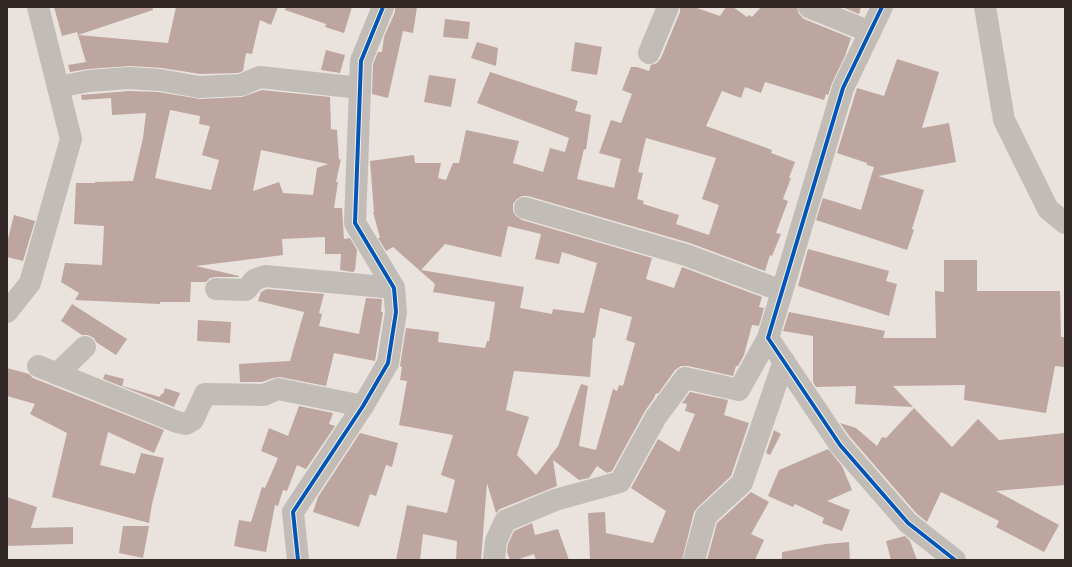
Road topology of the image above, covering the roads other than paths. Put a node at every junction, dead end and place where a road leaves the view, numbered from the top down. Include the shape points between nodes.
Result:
1 (38, 7) edge
2 (383, 7) edge
3 (668, 7) edge
4 (809, 7) edge
5 (882, 7) edge
6 (985, 7) edge
7 (870, 32) junction
8 (649, 53) dead end
9 (58, 86) junction
10 (360, 88) junction
11 (525, 208) dead end
12 (1065, 223) edge
13 (216, 288) dead end
14 (394, 288) junction
15 (782, 291) junction
16 (7, 312) edge
17 (768, 338) junction
18 (84, 347) dead end
19 (784, 361) junction
20 (363, 406) junction
21 (298, 560) edge
22 (494, 560) edge
23 (694, 560) edge
24 (955, 560) edge

1 - 9 street
2 - 10 street via 361,61
3 - 8 street
4 - 7 street
5 - 7 street
6 - 12 street via 1004,120 1048,209
7 - 15 street via 843,88
9 - 10 street via 129,78 160,80 198,87 241,85 260,77
9 - 16 street via 71,139 30,283
10 - 14 street via 355,223
11 - 15 street via 686,255
13 - 14 street via 246,290 254,280 265,276
14 - 20 street via 396,312 388,364
15 - 17 street
17 - 19 street
17 - 22 street via 739,390 685,378 656,417 620,482 555,500 505,521 496,541
18 - 20 street via 48,370 186,424 193,420 204,394 264,394 278,389
19 - 23 street via 742,483 706,516
19 - 24 street via 840,446 908,523
20 - 21 street via 293,512

